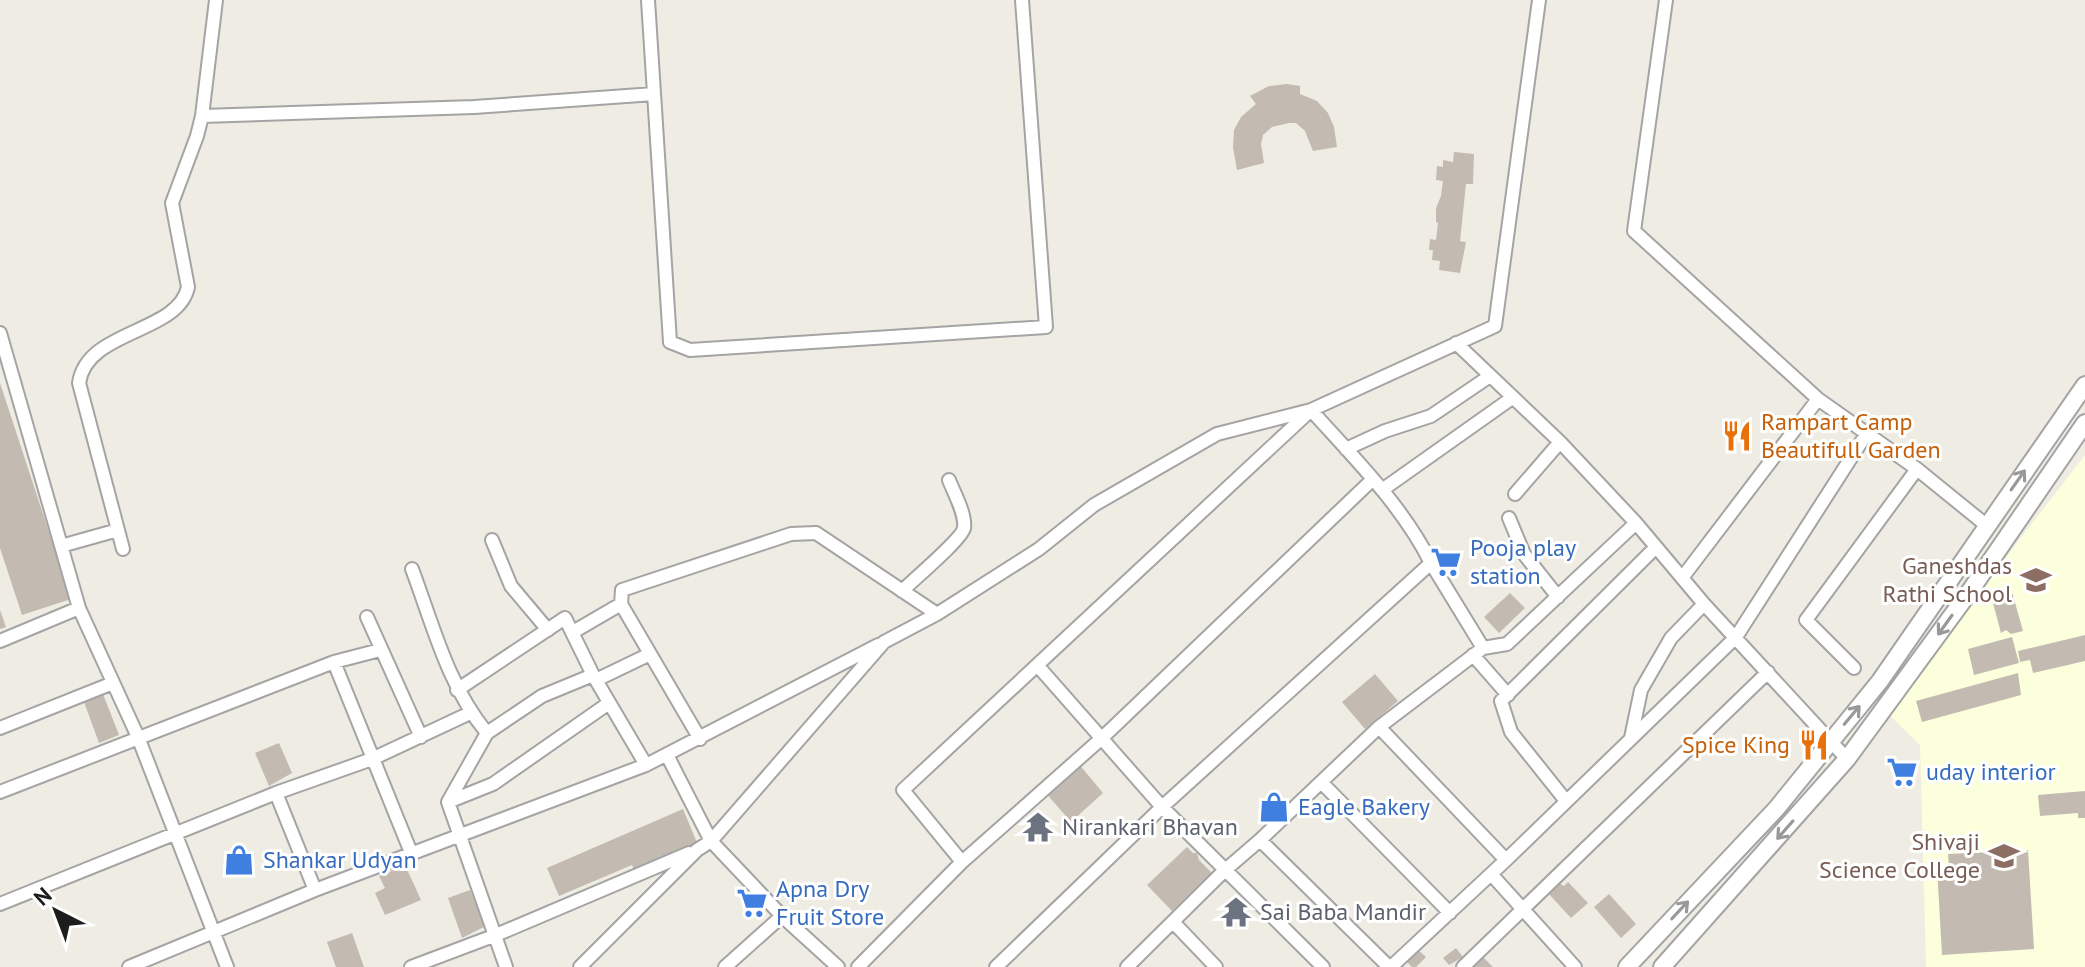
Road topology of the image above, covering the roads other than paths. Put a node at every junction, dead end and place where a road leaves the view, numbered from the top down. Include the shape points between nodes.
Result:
1 (216, 0) edge
2 (648, 0) edge
3 (1022, 0) edge
4 (1539, 0) edge
5 (1666, 0) edge
6 (654, 94) junction
7 (202, 116) junction
8 (0, 333) edge
9 (1456, 343) junction
10 (5, 366) edge
11 (1490, 376) junction
12 (2085, 385) edge
13 (1512, 398) junction
14 (1818, 399) junction
15 (1311, 410) junction
16 (2085, 423) edge
17 (1867, 433) junction
18 (1560, 442) junction
19 (2043, 445) junction
20 (1346, 449) junction
21 (2061, 457) junction
22 (1917, 469) junction
23 (949, 480) dead end
24 (1372, 480) junction
25 (1382, 490) junction
26 (1515, 494) dead end
27 (1509, 518) dead end
28 (1636, 523) junction
29 (1986, 525) junction
30 (118, 530) junction
31 (492, 540) dead end
32 (61, 546) junction
33 (1656, 547) junction
34 (123, 549) dead end
35 (1431, 563) junction
36 (412, 569) dead end
37 (1682, 578) junction
38 (902, 591) junction
39 (1558, 597) junction
40 (621, 604) junction
41 (1704, 604) junction
42 (79, 608) junction
43 (937, 614) junction
44 (367, 617) dead end
45 (548, 630) junction
46 (573, 632) junction
47 (1736, 637) junction
48 (0, 641) edge
49 (884, 642) junction
50 (380, 650) junction
51 (1478, 652) junction
52 (650, 654) junction
53 (334, 662) junction
54 (1037, 665) junction
55 (1854, 668) dead end
56 (1768, 672) junction
57 (594, 677) junction
58 (113, 683) junction
59 (457, 690) junction
60 (1508, 695) junction
61 (609, 703) junction
62 (470, 713) junction
63 (1379, 727) junction
64 (0, 728) edge
65 (487, 733) junction
66 (138, 737) junction
67 (421, 737) junction
68 (1102, 738) junction
69 (1631, 738) junction
70 (700, 739) junction
71 (1829, 742) junction
72 (667, 755) junction
73 (372, 759) junction
74 (1847, 759) junction
75 (646, 765) junction
76 (1322, 783) junction
77 (0, 792) edge
78 (276, 793) junction
79 (1566, 801) junction
80 (448, 802) junction
81 (1162, 807) junction
82 (176, 835) junction
83 (458, 836) junction
84 (1260, 840) junction
85 (711, 841) junction
86 (697, 850) junction
87 (412, 855) junction
88 (1506, 860) junction
89 (962, 862) junction
90 (1224, 871) junction
91 (1491, 874) junction
92 (315, 890) junction
93 (0, 904) edge
94 (1524, 909) junction
95 (1450, 913) junction
96 (782, 916) junction
97 (1173, 922) junction
98 (213, 933) junction
99 (496, 935) junction
100 (589, 964) edge
101 (129, 967) edge
102 (227, 967) edge
103 (411, 967) edge
104 (506, 967) edge
105 (725, 967) edge
106 (838, 967) edge
107 (858, 967) edge
108 (996, 967) edge
109 (1127, 967) edge
110 (1216, 967) edge
111 (1323, 967) edge
112 (1390, 967) edge
113 (1463, 967) edge
114 (1575, 967) edge
115 (1627, 967) edge
116 (1662, 967) edge

1 - 7 street
2 - 6 street
3 - 6 street via 1046,327 690,350 670,342
4 - 9 street via 1495,326
5 - 14 street via 1634,231
6 - 7 street via 474,107
7 - 30 street via 172,203 186,297 173,310 92,355 81,371 79,383
8 - 10 street
9 - 11 street
9 - 15 street
10 - 32 street
11 - 13 street
11 - 20 street via 1431,416
12 - 19 street
13 - 18 street
13 - 25 street
14 - 17 street
14 - 37 street
15 - 20 street
15 - 43 street via 1217,434 1094,505 1039,549
15 - 54 street
16 - 21 street
17 - 22 street
17 - 47 street
18 - 26 street
18 - 28 street
19 - 21 street
29 -> 19 street
20 - 24 street
21 -> 74 street
22 - 29 street
22 - 55 street via 1806,620
23 - 38 street via 964,528
24 - 25 street
24 - 68 street
25 - 35 street
27 - 39 street via 1524,554
28 - 33 street
28 - 39 street
71 -> 29 street via 1880,681
30 - 32 street
30 - 34 street
31 - 45 street via 511,586
32 - 42 street
33 - 37 street
33 - 60 street
35 - 51 street
35 - 81 street
36 - 59 street
37 - 41 street
38 - 40 street via 816,533 791,534 622,590
38 - 43 street
39 - 51 street via 1507,644
40 - 46 street
40 - 52 street
41 - 47 street
41 - 69 street via 1671,638 1641,690
42 - 48 street
42 - 58 street
43 - 49 street
44 - 50 street
45 - 46 street via 565,618
45 - 59 street
46 - 57 street
47 - 56 street
47 - 69 street
49 - 70 street
49 - 85 street
50 - 53 street
50 - 67 street
51 - 60 street
51 - 63 street
52 - 57 street
52 - 70 street
53 - 66 street
53 - 73 street
54 - 68 street
54 - 89 street via 903,790
56 - 71 street
56 - 94 street
57 - 61 street
57 - 65 street via 542,696
58 - 64 street
58 - 66 street
59 - 62 street
60 - 79 street via 1501,701 1511,732
61 - 75 street
61 - 80 street via 493,784
62 - 65 street
62 - 67 street
63 - 76 street
63 - 88 street
65 - 80 street
66 - 77 street
66 - 82 street
67 - 73 street
68 - 81 street
68 - 89 street
69 - 79 street
70 - 72 street
71 - 74 street
115 -> 71 street via 1777,808
72 - 75 street
72 - 85 street
73 - 78 street
73 - 87 street
74 -> 116 street
75 - 83 street
76 - 84 street
76 - 95 street
78 - 82 street
78 - 92 street
79 - 88 street
80 - 83 street
81 - 90 street
81 - 108 street
82 - 93 street
82 - 98 street
83 - 87 street
83 - 99 street
84 - 90 street
84 - 112 street
85 - 86 street
85 - 96 street
86 - 99 street
86 - 100 street
87 - 92 street
88 - 91 street
89 - 107 street
90 - 97 street
90 - 111 street
91 - 94 street
91 - 95 street
92 - 98 street
94 - 113 street
94 - 114 street
95 - 112 street
96 - 105 street
96 - 106 street
97 - 109 street
97 - 110 street
98 - 101 street
98 - 102 street
99 - 103 street
99 - 104 street

